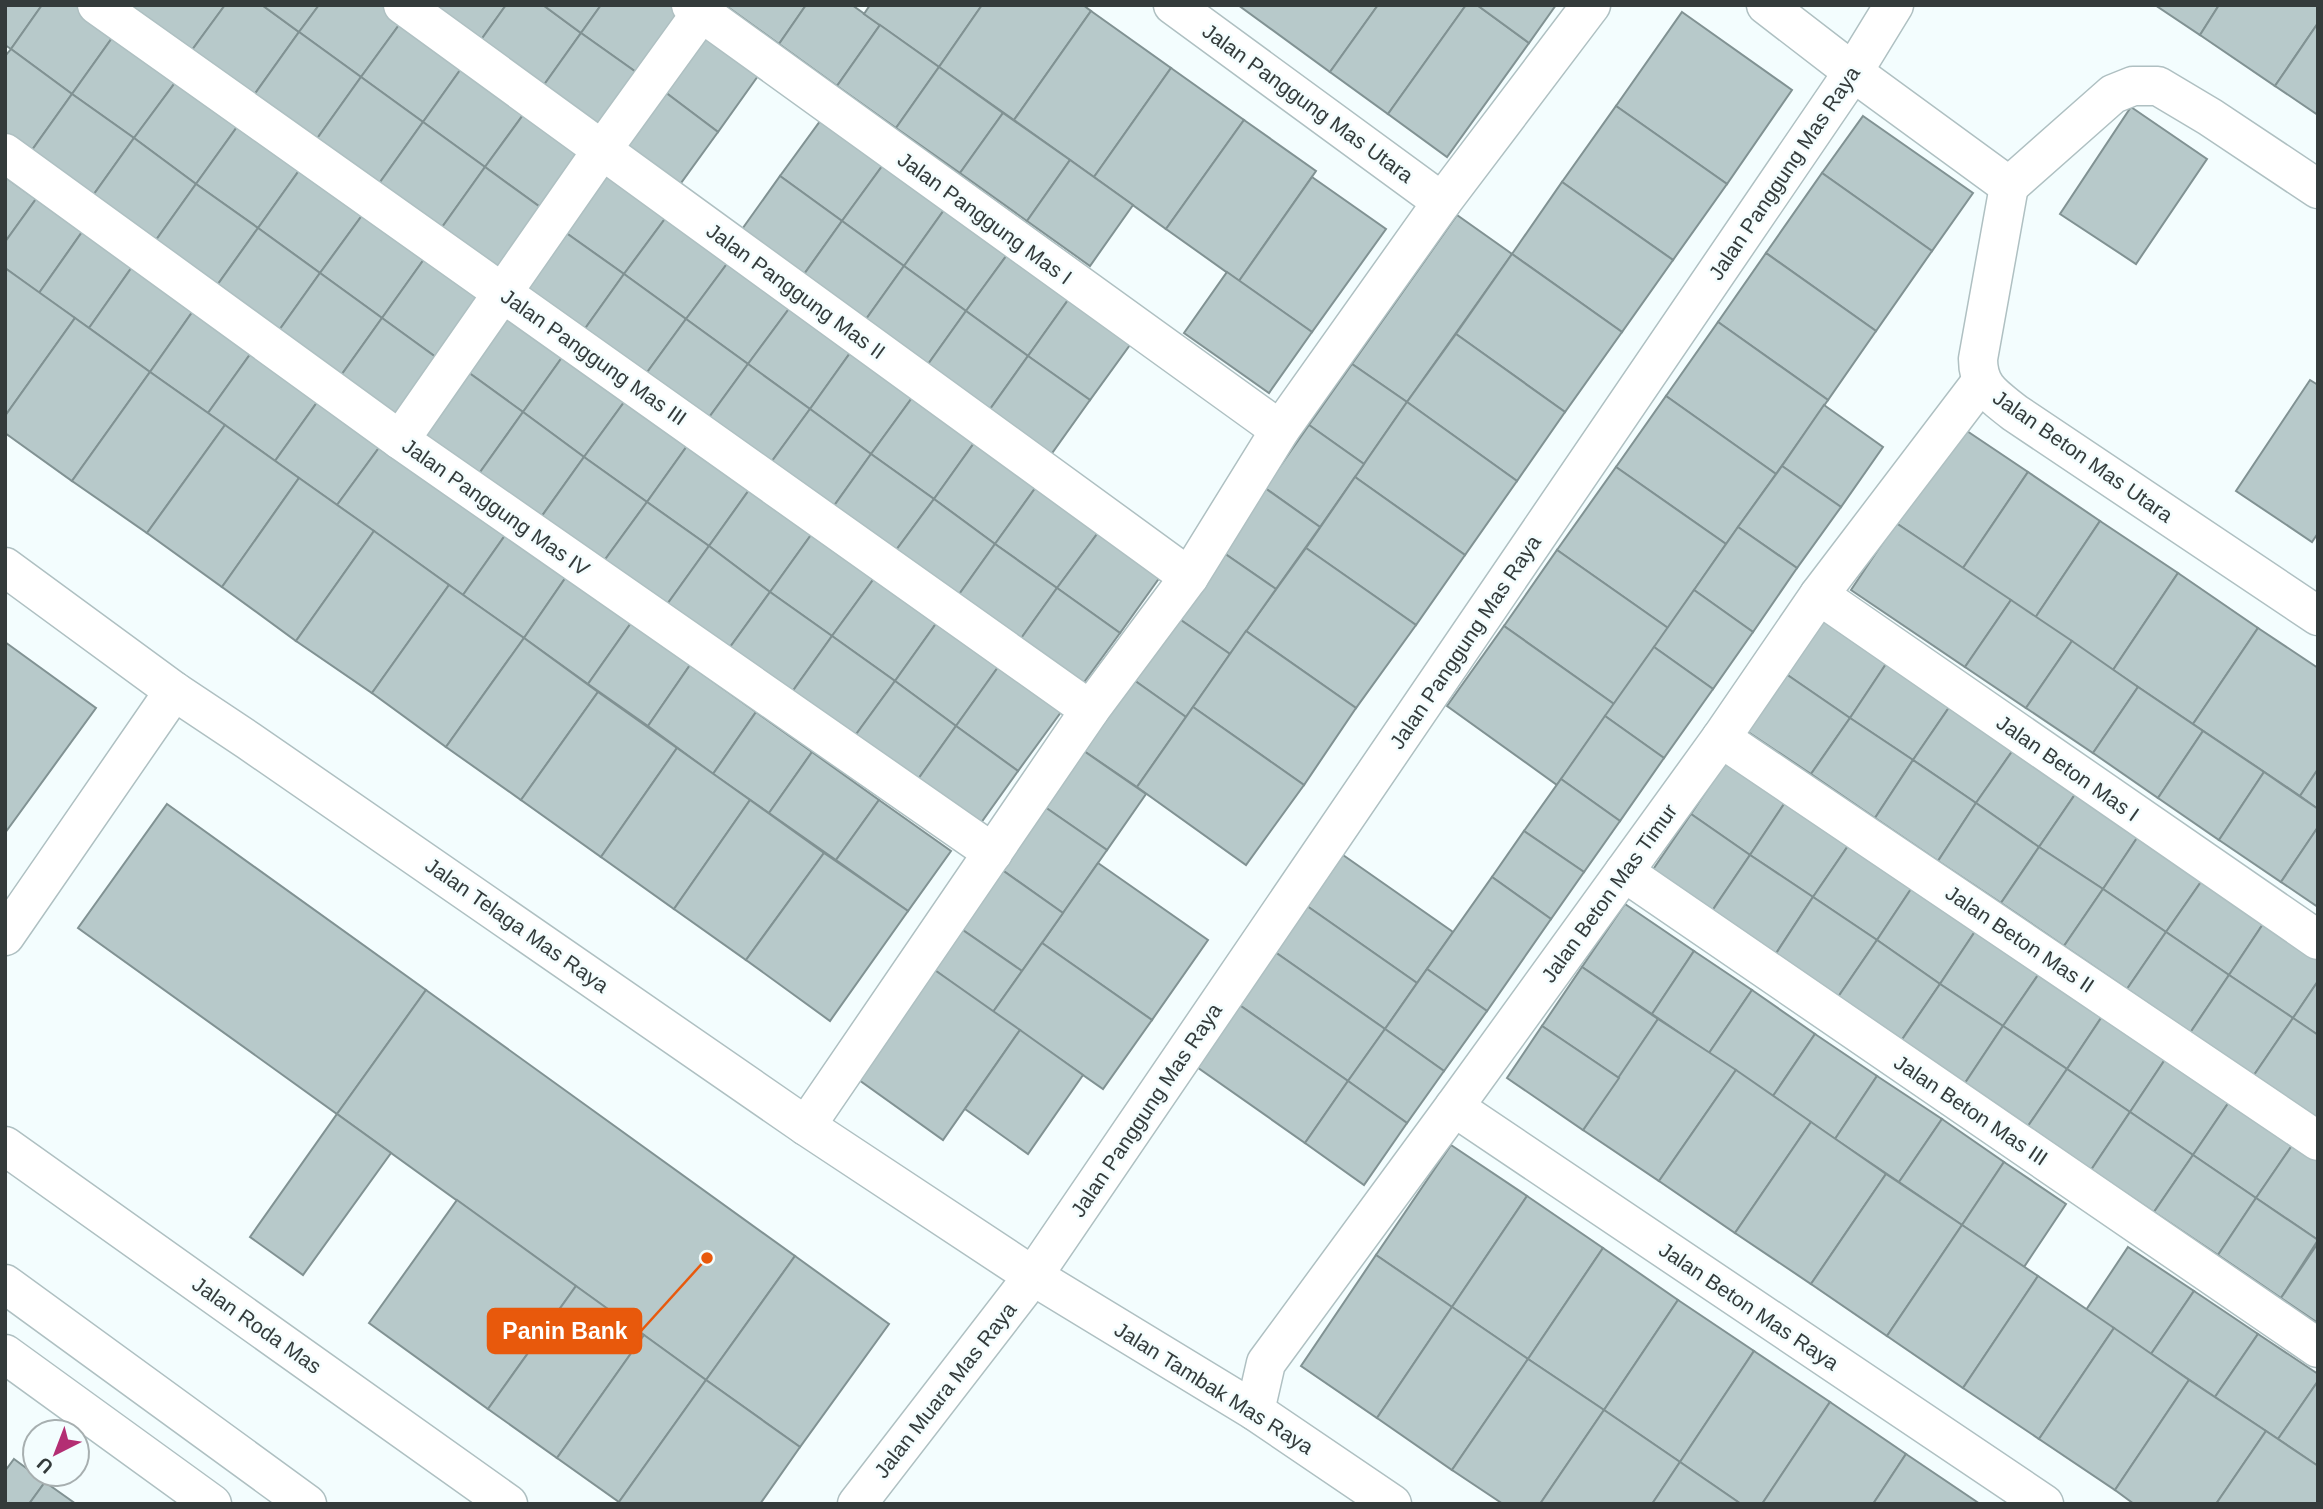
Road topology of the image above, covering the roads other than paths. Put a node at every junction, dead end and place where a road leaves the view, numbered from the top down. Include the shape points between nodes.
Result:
1 (97, 5) edge
2 (403, 5) edge
3 (1173, 5) edge
4 (1591, 5) edge
5 (1766, 5) edge
6 (1894, 5) edge
7 (696, 9) edge
8 (1853, 72) junction
9 (602, 150) junction
10 (5, 153) edge
11 (2009, 186) junction
12 (2318, 189) edge
13 (1442, 202) junction
14 (503, 291) junction
15 (1981, 382) junction
16 (1280, 430) junction
17 (400, 440) junction
18 (5, 567) edge
19 (1189, 577) junction
20 (1819, 595) junction
21 (2318, 616) edge
22 (174, 691) junction
23 (1090, 710) junction
24 (1721, 738) junction
25 (993, 853) junction
26 (1624, 872) junction
27 (5, 936) edge
28 (2318, 940) edge
29 (1454, 1107) junction
30 (807, 1126) junction
31 (2318, 1141) edge
32 (5, 1146) edge
33 (1033, 1276) junction
34 (5, 1284) edge
35 (2318, 1348) edge
36 (5, 1354) edge
37 (1255, 1411) junction
38 (212, 1504) edge
39 (307, 1504) edge
40 (508, 1504) edge
41 (858, 1504) edge
42 (1392, 1504) edge
43 (2044, 1504) edge

1 - 14 street, Jalan Panggung Mas III
2 - 9 street, Jalan Panggung Mas II
3 - 13 street, Jalan Panggung Mas Utara
4 - 13 street
5 - 8 street
6 - 8 street, Jalan Panggung Mas Raya
7 - 9 street
7 - 16 street, Jalan Panggung Mas I
8 - 11 street
8 - 33 street, Jalan Panggung Mas Raya
9 - 14 street
9 - 19 street, Jalan Panggung Mas II
10 - 17 street, Jalan Panggung Mas IV
11 - 12 street via 2113,94 2133,86 2158,86
11 - 15 street, Jalan Beton Mas Utara via 1978,359
13 - 16 street
14 - 17 street
14 - 23 street, Jalan Panggung Mas III
15 - 20 street, Jalan Beton Mas Timur
15 - 21 street, Jalan Beton Mas Utara via 2015,413
16 - 19 street
17 - 25 street, Jalan Panggung Mas IV
18 - 22 street, Jalan Telaga Mas Raya
19 - 23 street
20 - 24 street, Jalan Beton Mas Timur
20 - 28 street, Jalan Beton Mas I
22 - 27 street
22 - 30 street, Jalan Telaga Mas Raya
23 - 25 street
24 - 26 street, Jalan Beton Mas Timur
24 - 31 street, Jalan Beton Mas II
25 - 30 street
26 - 29 street, Jalan Beton Mas Timur
26 - 35 street, Jalan Beton Mas III
29 - 37 street, Jalan Beton Mas Timur via 1266,1363
29 - 43 street, Jalan Beton Mas Raya
30 - 33 street, Jalan Telaga Mas Raya
32 - 40 street, Jalan Roda Mas
33 - 37 street, Jalan Tambak Mas Raya
33 - 41 street, Jalan Muara Mas Raya
34 - 39 street
36 - 38 street
37 - 42 street, Jalan Tambak Mas Raya

